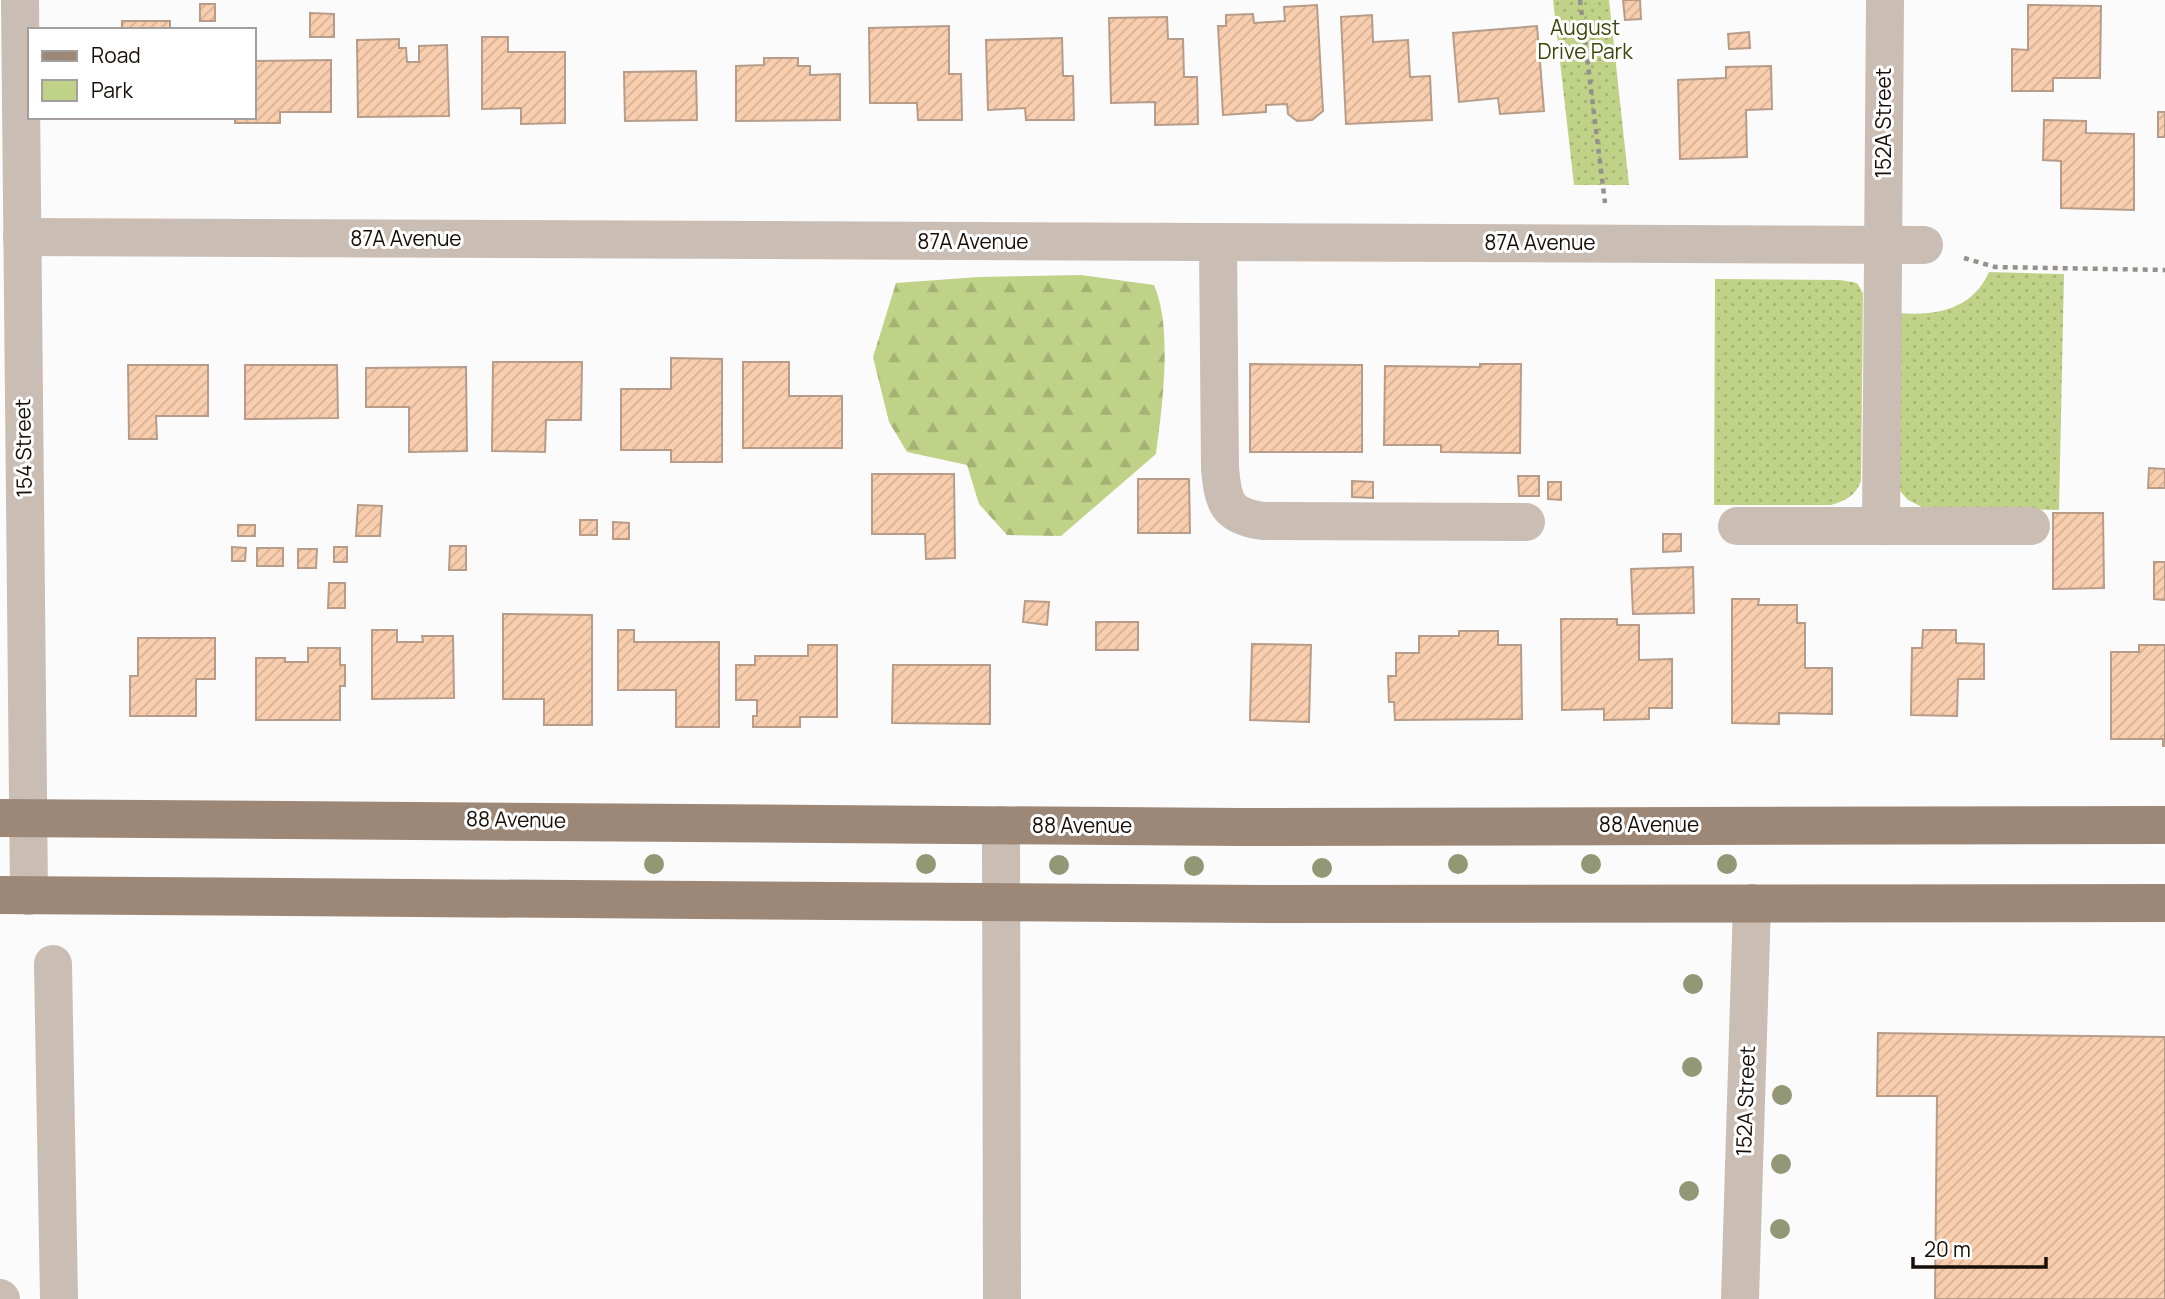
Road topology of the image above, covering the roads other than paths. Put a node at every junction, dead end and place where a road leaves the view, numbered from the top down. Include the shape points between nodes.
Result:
1 (20, 0) edge
2 (1885, 0) edge
3 (22, 237) junction
4 (1218, 243) junction
5 (1883, 246) junction
6 (1924, 246) road end
7 (1526, 522) dead end
8 (1737, 526) dead end
9 (1881, 526) junction
10 (2031, 526) dead end
11 (14, 818) edge
12 (1001, 825) junction
13 (2165, 825) edge
14 (14, 895) edge
15 (1002, 902) junction
16 (1752, 903) junction
17 (2165, 903) edge
18 (53, 964) dead end
19 (59, 1299) edge
20 (1002, 1299) edge
21 (1740, 1299) edge

1 - 3 street, 154 Street
2 - 5 street, 152A Street
3 - 4 street, 87A Avenue
3 - 11 street, 154 Street
4 - 5 street, 87A Avenue
4 - 7 street via 1220,468 1224,500 1233,513 1263,521
5 - 6 street, 87A Avenue
5 - 9 street, 152A Street
8 - 9 street
9 - 10 street
11 - 12 main road, 88 Avenue
11 - 14 street, 154 Street
12 - 13 main road, 88 Avenue
12 - 15 street
14 - 15 main road
15 - 16 main road
15 - 20 street
16 - 17 main road
16 - 21 street, 152A Street
18 - 19 street

